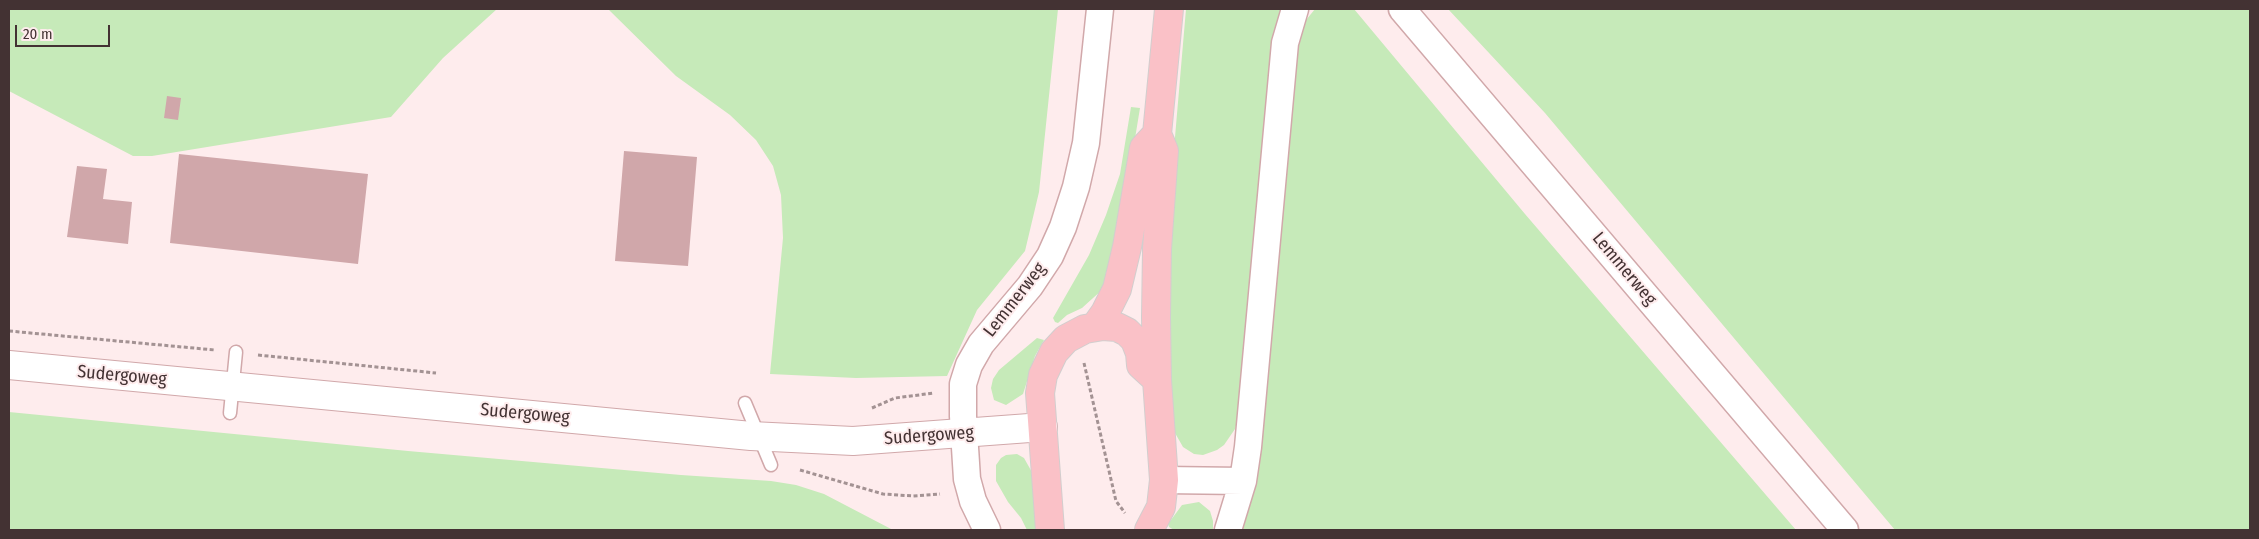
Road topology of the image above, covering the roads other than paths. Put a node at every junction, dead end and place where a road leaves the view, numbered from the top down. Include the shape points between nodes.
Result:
1 (1100, 9) edge
2 (1169, 9) edge
3 (1295, 9) edge
4 (1402, 9) edge
5 (1157, 134) junction
6 (1095, 327) junction
7 (236, 352) road end
8 (9, 365) edge
9 (1157, 380) junction
10 (231, 399) junction
11 (745, 403) dead end
12 (1042, 427) junction
13 (964, 433) junction
14 (760, 436) junction
15 (770, 465) dead end
16 (1164, 480) junction
17 (1243, 481) junction
18 (1049, 518) edge
19 (1141, 524) edge
20 (987, 530) edge
21 (1067, 530) edge
22 (1228, 530) edge
23 (1845, 530) edge

1 - 13 street, Lemmerweg via 1089,126 1069,211 1041,270 980,344 969,364 963,390
2 - 5 main road
3 - 17 street via 1285,43 1254,399
4 - 23 street, Lemmerweg
5 - 6 main road via 1144,148 1120,279 1112,300
5 - 9 main road via 1164,151 1157,248
6 - 9 main road via 1117,327 1132,337 1138,347 1141,365
6 - 12 main road via 1066,339 1048,362 1040,386
7 - 10 lane
8 - 10 street, Sudergoweg
9 - 16 main road
10 - 14 street, Sudergoweg
11 - 14 lane
12 - 13 street, Sudergoweg
12 - 18 main road
13 - 14 street, Sudergoweg via 853,440
13 - 20 street, Lemmerweg via 969,490
14 - 15 lane
16 - 17 street
16 - 19 main road via 1161,508
17 - 22 street
18 - 21 main road via 1066,522

